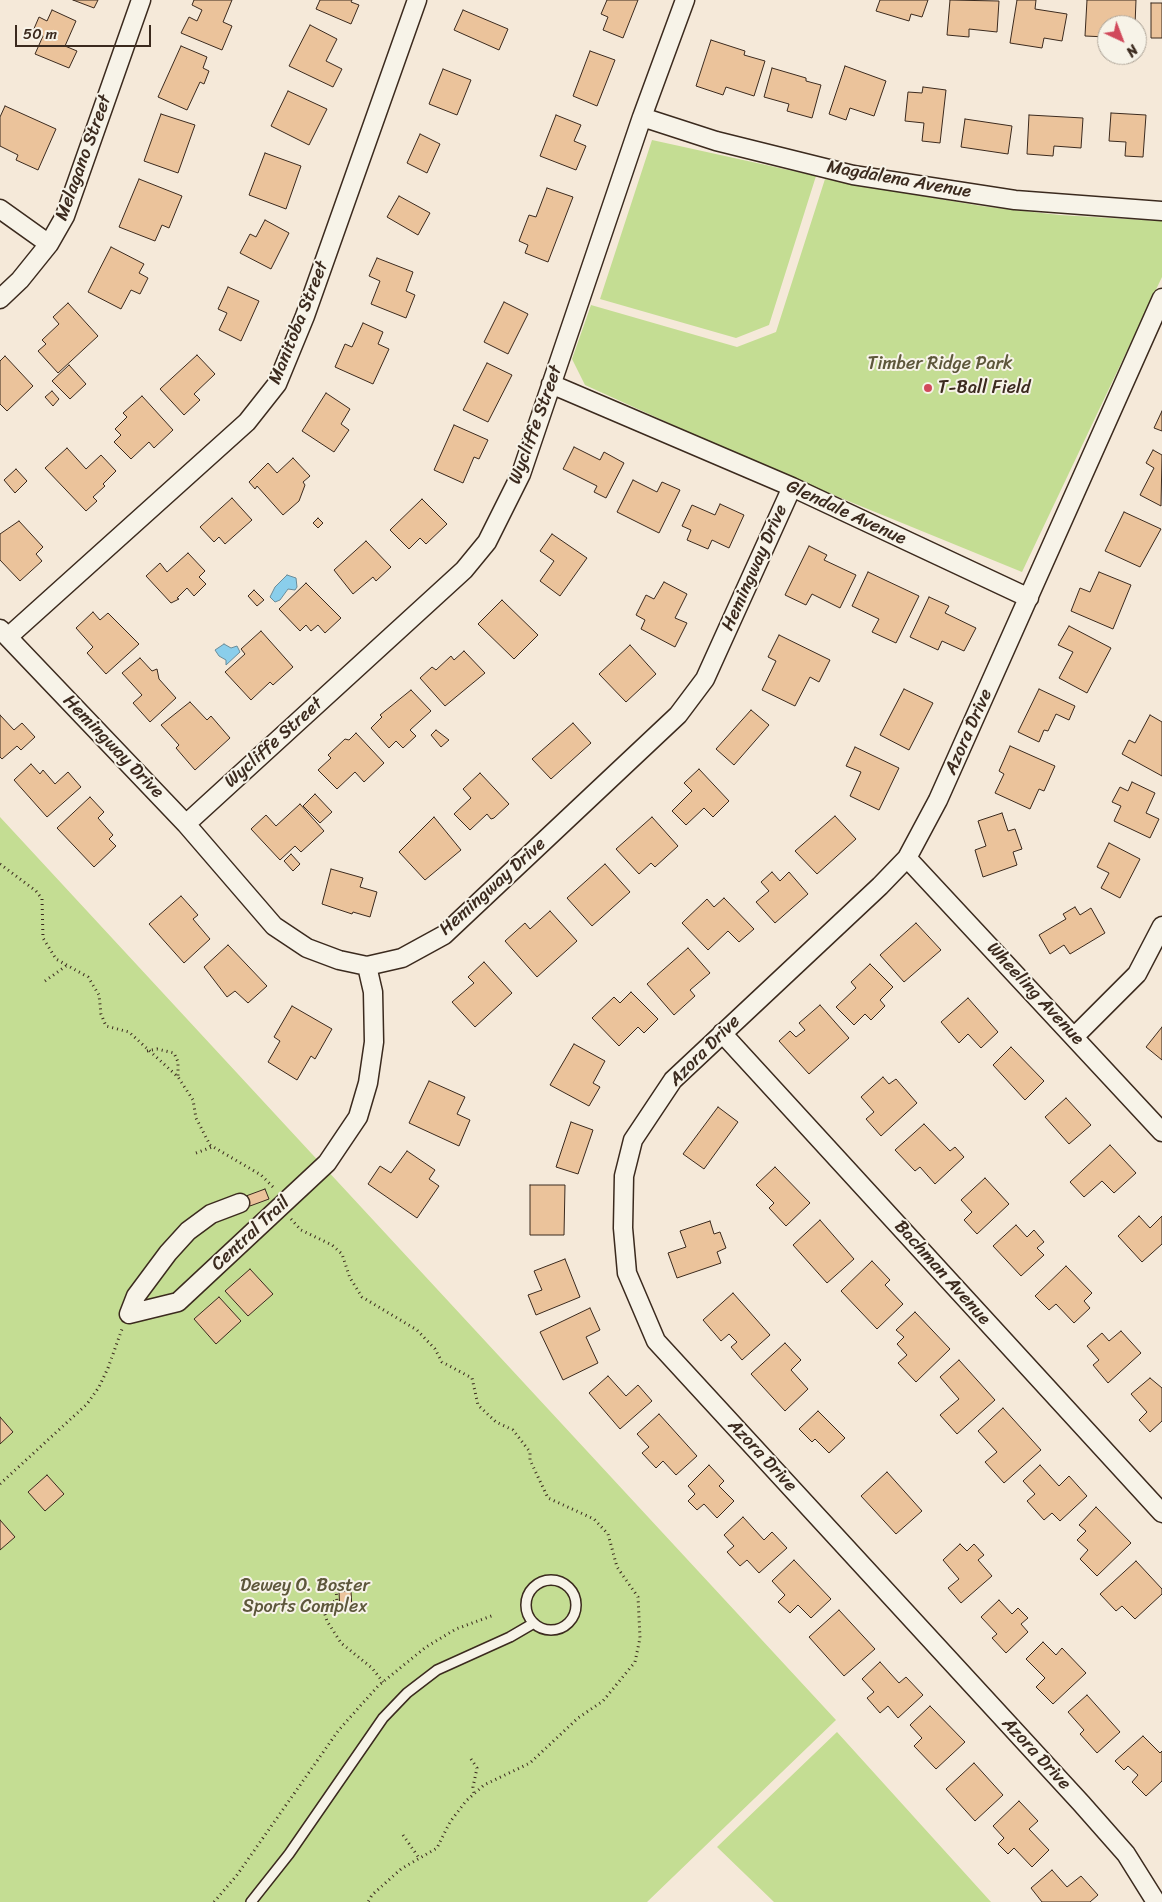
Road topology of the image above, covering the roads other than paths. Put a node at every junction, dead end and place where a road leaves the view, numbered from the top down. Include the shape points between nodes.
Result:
1 (141, 0) edge
2 (417, 0) edge
3 (684, 0) edge
4 (642, 117) junction
5 (0, 209) edge
6 (1162, 211) edge
7 (49, 244) junction
8 (1162, 298) edge
9 (0, 299) edge
10 (551, 384) junction
11 (792, 487) junction
12 (1029, 598) junction
13 (4, 633) edge
14 (186, 824) junction
15 (907, 858) junction
16 (1162, 926) edge
17 (368, 966) junction
18 (722, 1033) junction
19 (1075, 1036) junction
20 (1162, 1132) edge
21 (240, 1203) dead end
22 (1162, 1513) edge
23 (534, 1623) junction
24 (251, 1902) edge
25 (1156, 1902) edge

1 - 7 street, Melagano Street via 65,216
2 - 13 street, Manitoba Street via 305,316 277,384 247,422
3 - 4 street, Wycliffe Street
4 - 6 street, Magdalena Avenue via 716,141 853,175 1014,200
4 - 10 street, Wycliffe Street
5 - 7 street
7 - 9 street, Melagano Street
8 - 12 street, Azora Drive
10 - 11 street, Glendale Avenue
10 - 14 street, Wycliffe Street via 521,474 486,542 464,570
11 - 12 street, Glendale Avenue
11 - 17 street, Hemingway Drive via 705,679 678,716 444,935 402,958
12 - 15 street, Azora Drive via 938,800
13 - 14 street, Hemingway Drive
14 - 17 street, Hemingway Drive via 274,926 307,948
15 - 18 street, Azora Drive
15 - 19 street, Wheeling Avenue
16 - 19 street via 1137,974
17 - 21 street, Central Trail via 373,992 374,1042 368,1082 358,1117 327,1163 178,1302 129,1314 136,1296 188,1231 211,1214
18 - 22 street, Bachman Avenue
18 - 25 street, Azora Drive via 673,1080 633,1140 624,1176 626,1274 656,1341 1081,1803 1126,1854
19 - 20 street, Wheeling Avenue
23 - 23 lane via 554,1629 571,1619 576,1606 569,1588 553,1580 535,1586 529,1593 526,1606
23 - 24 lane via 437,1670 407,1693 383,1718 289,1854

